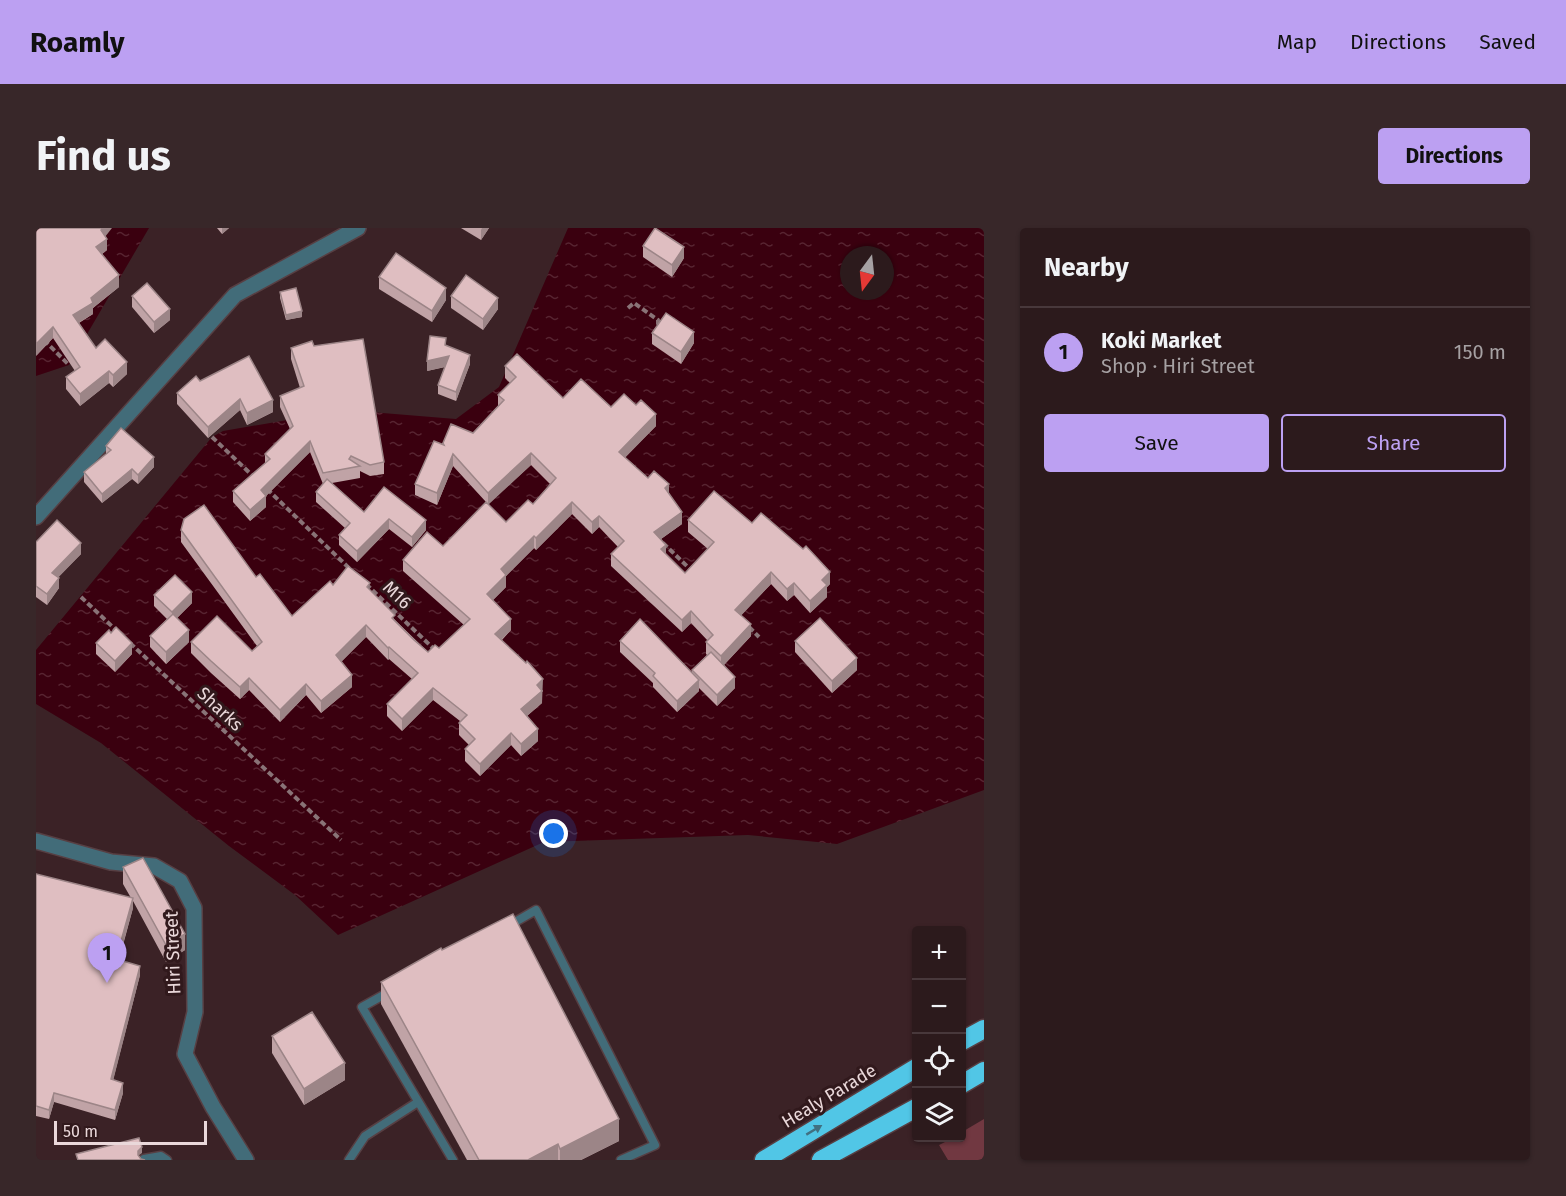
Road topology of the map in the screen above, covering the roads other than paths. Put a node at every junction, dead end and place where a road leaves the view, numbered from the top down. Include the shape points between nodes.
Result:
1 (357, 228) edge
2 (36, 517) edge
3 (36, 841) edge
4 (495, 933) edge
5 (392, 990) edge
6 (984, 1029) edge
7 (966, 1039) edge
8 (912, 1070) edge
9 (984, 1071) edge
10 (966, 1082) edge
11 (418, 1102) junction
12 (912, 1110) edge
13 (144, 1159) edge
14 (167, 1160) edge
15 (246, 1160) edge
16 (349, 1160) edge
17 (453, 1160) edge
18 (621, 1160) edge
19 (764, 1160) edge
20 (821, 1160) edge

1 - 2 street via 235,295
3 - 15 street, Hiri Street via 111,862 154,867 180,881 194,908 195,1012 185,1054
4 - 18 lane via 536,910 655,1145
5 - 11 lane via 362,1007
6 - 7 highway
19 -> 8 highway, Healy Parade
9 - 10 highway
11 - 16 lane via 365,1136
11 - 17 lane
12 - 20 highway
13 - 14 lane via 161,1156

